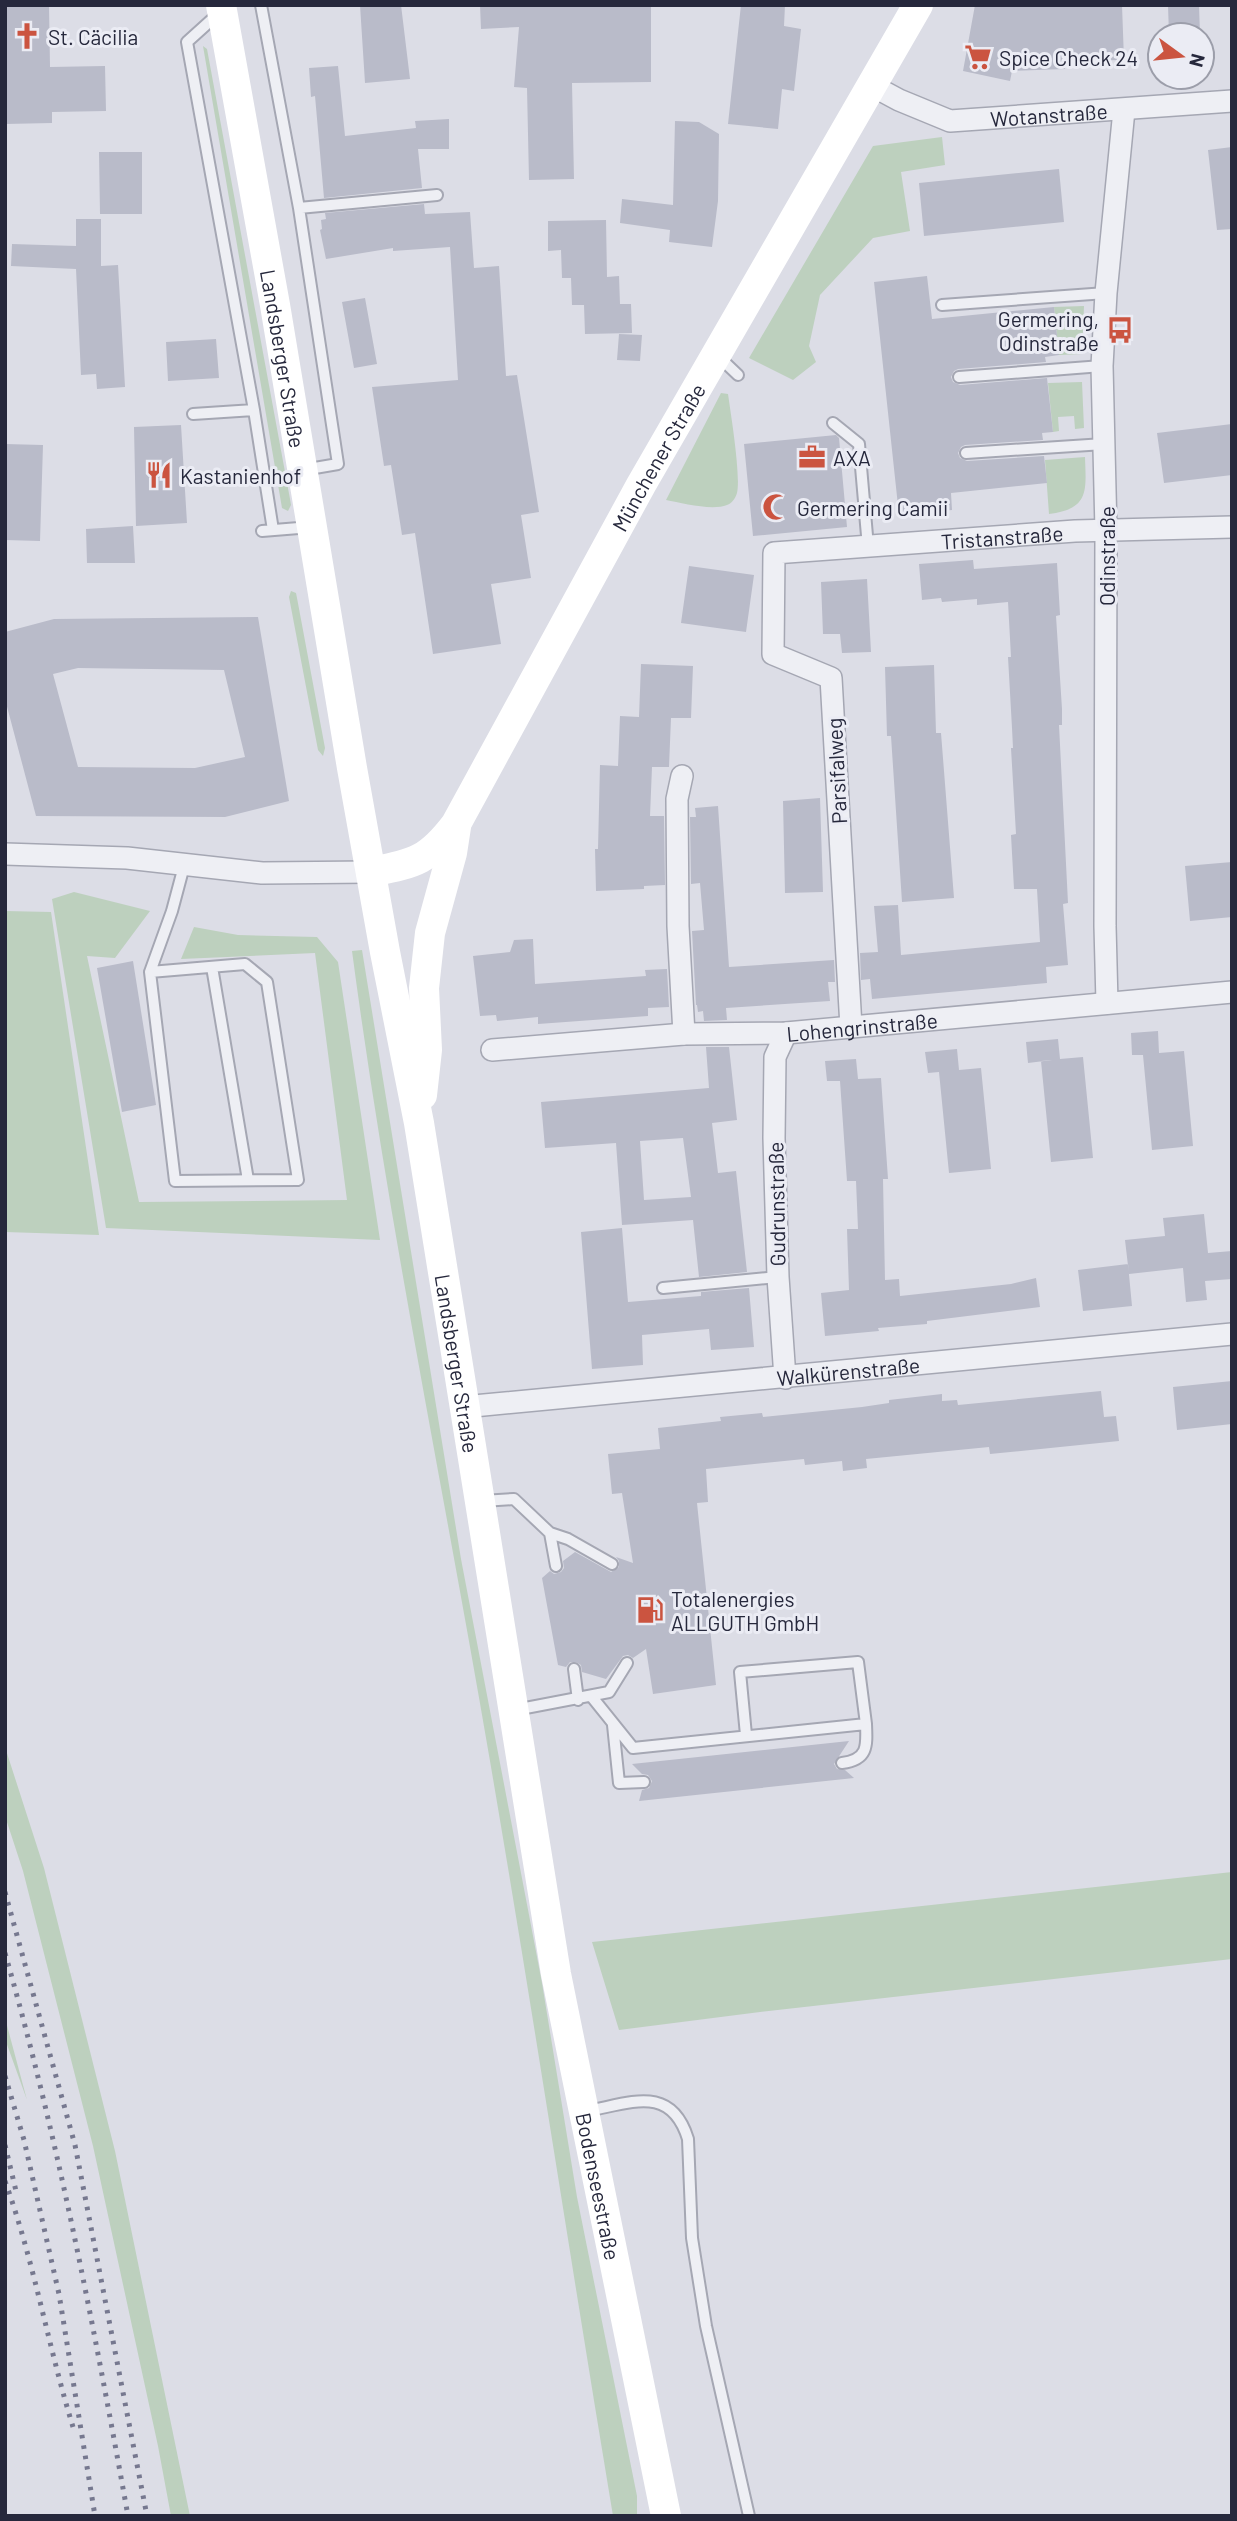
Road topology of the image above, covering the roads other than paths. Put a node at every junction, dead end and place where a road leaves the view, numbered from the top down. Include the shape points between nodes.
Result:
1 (261, 5) edge
2 (918, 5) edge
3 (222, 8) edge
4 (871, 85) junction
5 (1232, 102) edge
6 (1124, 110) junction
7 (437, 195) dead end
8 (299, 208) junction
9 (1106, 293) junction
10 (942, 305) dead end
11 (1102, 366) junction
12 (960, 377) dead end
13 (254, 410) junction
14 (192, 414) dead end
15 (833, 423) dead end
16 (1104, 444) junction
17 (966, 453) dead end
18 (303, 470) junction
19 (312, 527) junction
20 (1232, 527) edge
21 (1106, 531) junction
22 (868, 547) junction
23 (774, 553) joint
24 (682, 776) dead end
25 (456, 824) junction
26 (5, 854) edge
27 (184, 866) junction
28 (371, 872) junction
29 (212, 967) junction
30 (150, 972) junction
31 (1232, 992) edge
32 (1107, 1003) junction
33 (851, 1027) junction
34 (786, 1033) junction
35 (684, 1034) junction
36 (492, 1050) dead end
37 (419, 1123) junction
38 (248, 1180) junction
39 (778, 1277) junction
40 (663, 1288) dead end
41 (1232, 1334) edge
42 (785, 1378) junction
43 (463, 1408) junction
44 (479, 1501) junction
45 (550, 1533) junction
46 (612, 1564) dead end
47 (556, 1566) dead end
48 (628, 1663) dead end
49 (573, 1669) dead end
50 (592, 1697) junction
51 (578, 1700) junction
52 (513, 1711) junction
53 (612, 1723) junction
54 (866, 1724) junction
55 (746, 1735) junction
56 (842, 1763) dead end
57 (644, 1783) dead end
58 (537, 1855) joint
59 (584, 2112) junction
60 (666, 2516) edge
61 (749, 2516) edge

1 - 8 lane, Landsberger Straße
2 - 4 main road, Münchener Straße
3 - 13 lane, Landsberger Straße via 187,42
3 - 18 main road, Landsberger Straße
4 - 6 street, Wotanstraße via 950,121
4 - 25 main road, Münchener Straße via 727,365 641,485
5 - 6 street, Wotanstraße
6 - 9 street, Odinstraße
7 - 8 lane
8 - 18 lane, Landsberger Straße via 338,464
9 - 10 lane
9 - 11 street, Odinstraße
11 - 12 lane
11 - 16 street, Odinstraße
13 - 14 lane
13 - 19 lane, Landsberger Straße via 267,531
15 - 22 lane via 859,444
16 - 17 lane
16 - 21 street, Odinstraße
18 - 19 main road, Landsberger Straße
19 - 28 main road, Landsberger Straße
20 - 21 street, Tristanstraße
21 - 22 street, Tristanstraße
21 - 32 street, Odinstraße
22 - 23 street, Tristanstraße
23 - 33 street, Parsifalweg via 773,654 831,678
24 - 35 street via 677,809
25 - 28 main road, Münchener Straße via 440,845 418,861
25 - 37 main road via 430,933 424,988 427,1049
26 - 27 street via 127,858
27 - 28 street via 262,873
27 - 30 lane
28 - 37 main road, Landsberger Straße
29 - 30 lane
29 - 38 lane
29 - 38 lane via 245,964 267,982 298,1180
30 - 38 lane via 175,1181
31 - 32 street, Lohengrinstraße
32 - 33 street, Lohengrinstraße
33 - 34 street, Lohengrinstraße
34 - 35 street, Lohengrinstraße
34 - 39 street, Gudrunstraße via 775,1057
35 - 36 street, Lohengrinstraße
37 - 43 main road, Landsberger Straße
39 - 40 lane
39 - 42 street, Gudrunstraße
41 - 42 street, Walkürenstraße
42 - 43 street, Walkürenstraße
43 - 44 main road, Landsberger Straße
44 - 45 lane via 514,1499
44 - 52 main road, Landsberger Straße
45 - 46 lane
45 - 47 lane
48 - 50 lane via 609,1692
49 - 51 lane
50 - 51 lane
50 - 53 lane
51 - 52 lane
52 - 58 main road, Landsberger Straße
53 - 55 lane via 633,1748
53 - 57 lane via 618,1783
54 - 55 lane
54 - 55 lane via 858,1662 753,1670 740,1672
54 - 56 lane via 863,1754
58 - 59 main road, Bodenseestraße
59 - 60 main road, Bodenseestraße
59 - 61 lane via 652,2101 674,2112 684,2125 692,2238 706,2326

